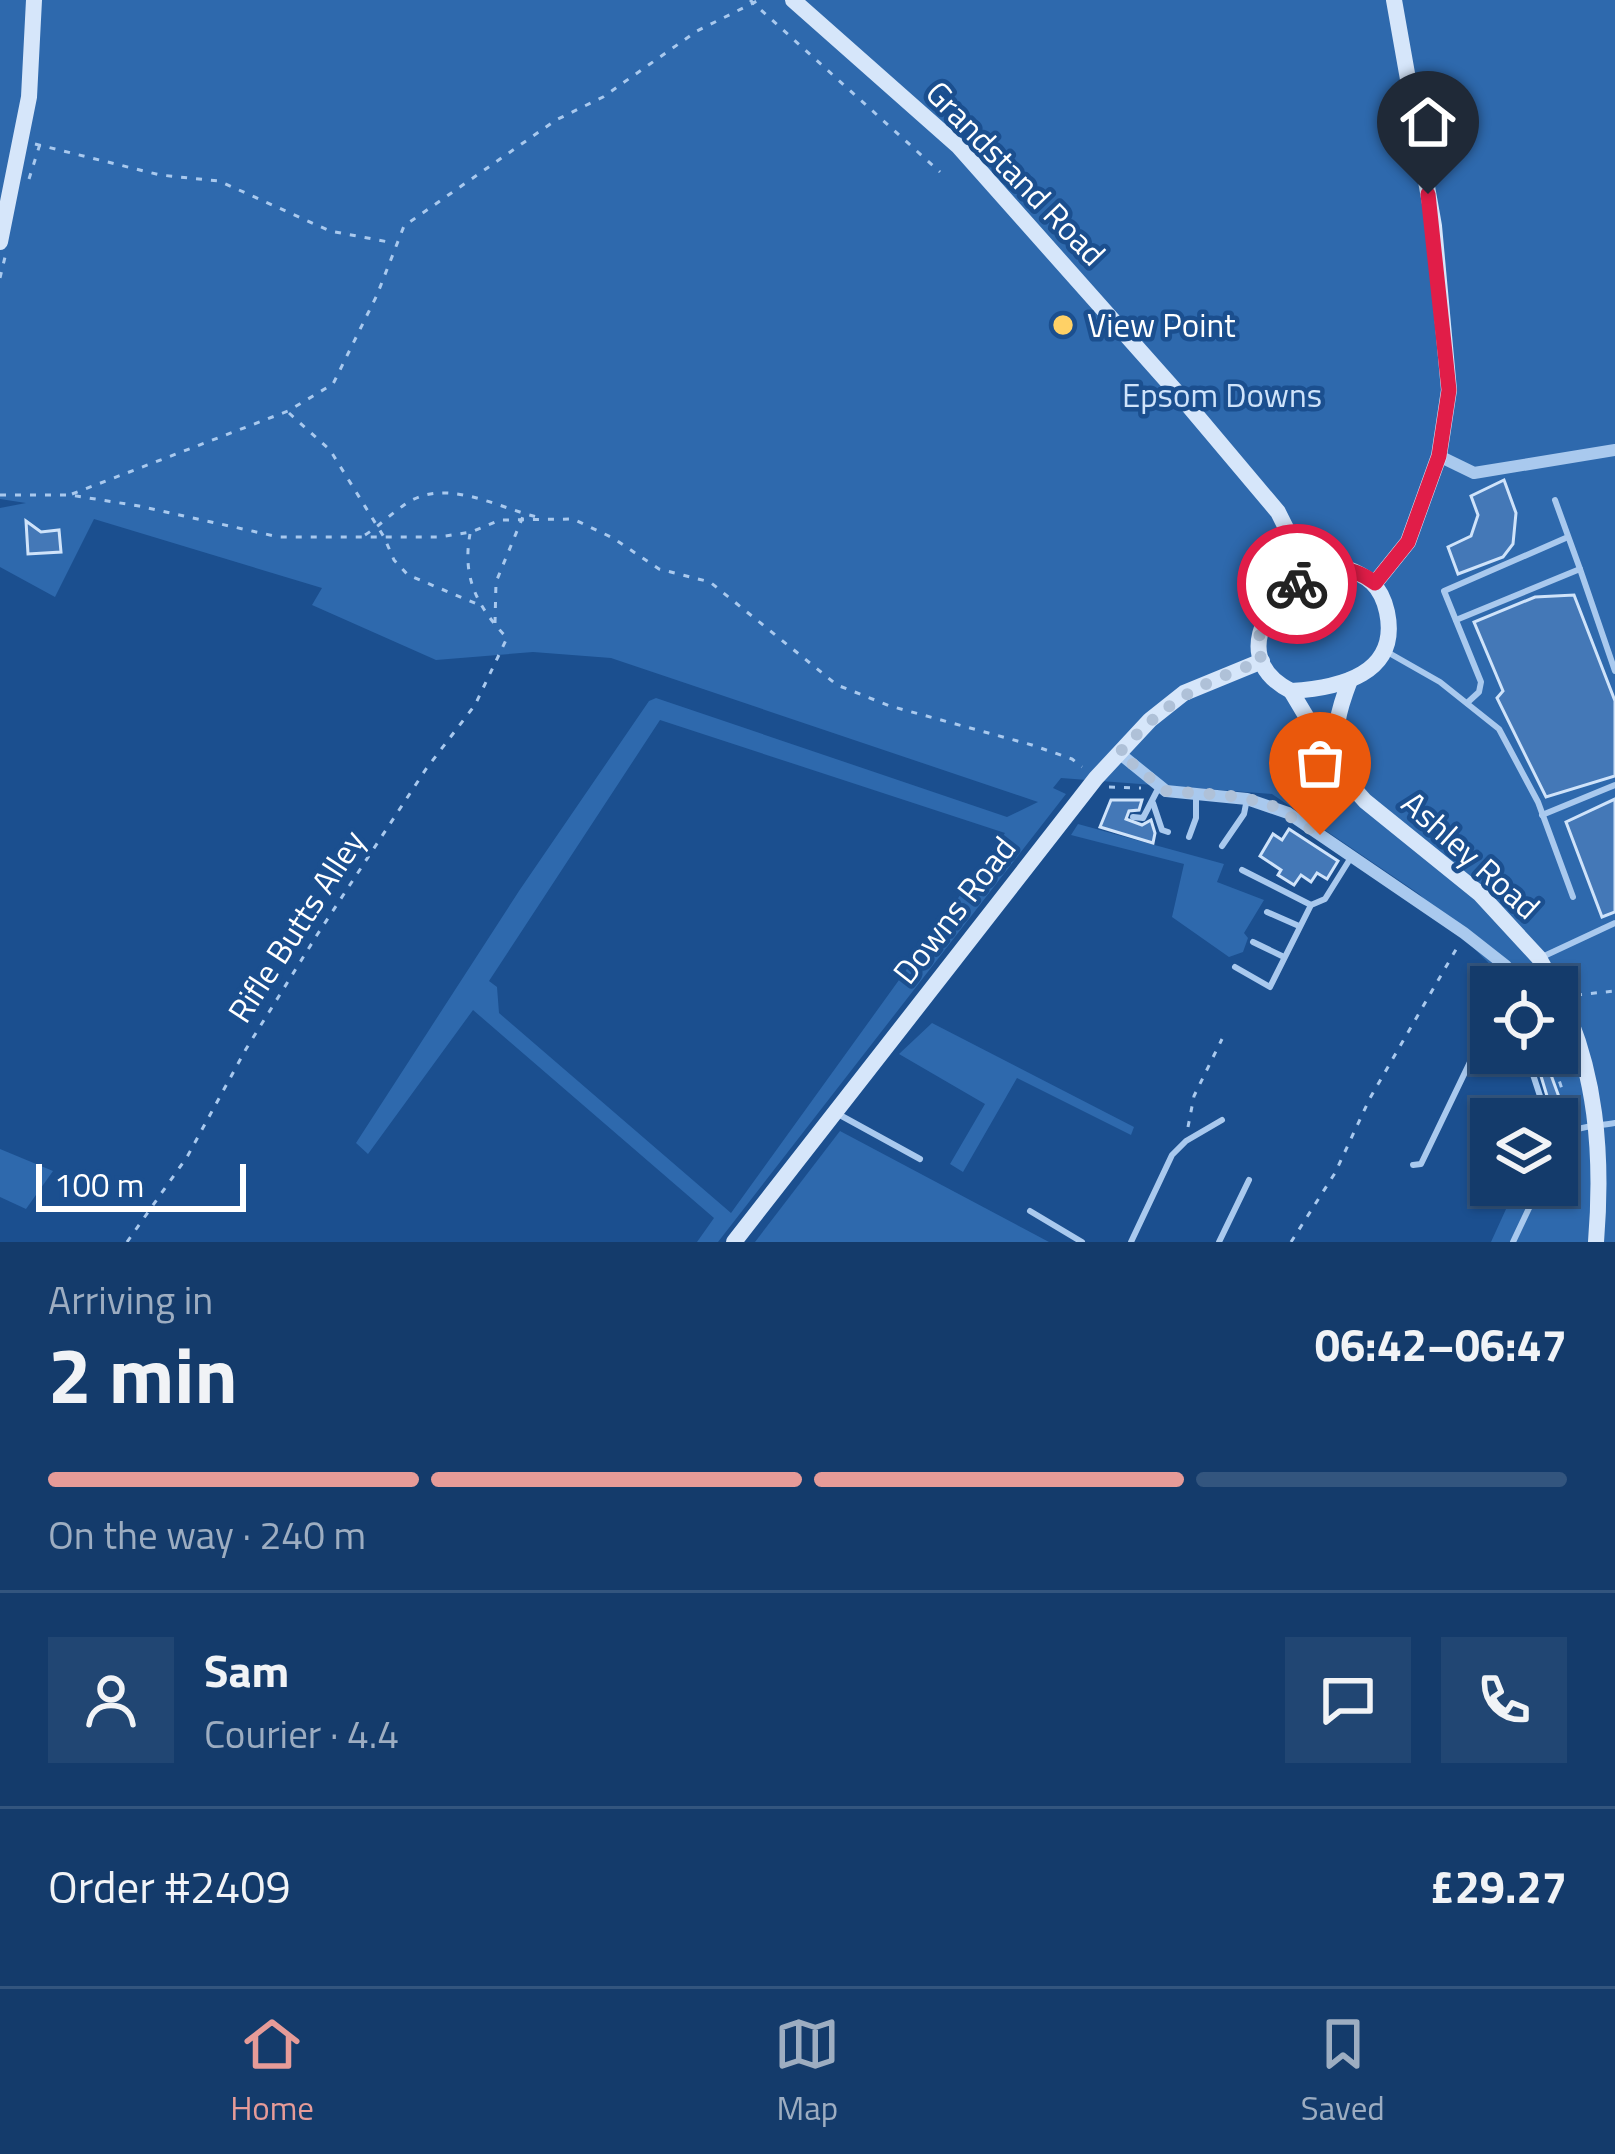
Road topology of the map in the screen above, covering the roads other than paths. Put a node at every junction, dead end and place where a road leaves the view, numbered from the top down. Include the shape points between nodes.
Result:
1 (34, 0) edge
2 (793, 0) edge
3 (1394, 0) edge
4 (0, 242) edge
5 (1615, 449) edge
6 (1439, 456) junction
7 (1555, 500) dead end
8 (1568, 537) junction
9 (1580, 569) junction
10 (1309, 574) junction
11 (1375, 583) junction
12 (1456, 620) junction
13 (1386, 651) junction
14 (1262, 661) junction
15 (1615, 671) edge
16 (1350, 680) junction
17 (1292, 691) junction
18 (1467, 703) junction
19 (1119, 753) junction
20 (1340, 773) junction
21 (1155, 785) junction
22 (1615, 785) edge
23 (1196, 795) junction
24 (1247, 799) junction
25 (1153, 803) junction
26 (1542, 815) junction
27 (1133, 817) dead end
28 (1168, 832) dead end
29 (1189, 837) dead end
30 (1222, 846) dead end
31 (1352, 856) junction
32 (1241, 870) dead end
33 (1573, 897) dead end
34 (1311, 905) junction
35 (1267, 912) dead end
36 (1615, 923) edge
37 (1299, 926) junction
38 (1253, 942) dead end
39 (1284, 958) junction
40 (1538, 958) junction
41 (1506, 966) dead end
42 (1542, 966) edge
43 (1235, 967) dead end
44 (1578, 1047) edge
45 (1470, 1062) edge
46 (835, 1112) junction
47 (1222, 1120) dead end
48 (1606, 1125) edge
49 (920, 1160) dead end
50 (1413, 1165) dead end
51 (1250, 1180) dead end
52 (1530, 1206) edge
53 (1030, 1211) dead end
54 (734, 1242) edge
55 (1082, 1242) edge
56 (1131, 1242) edge
57 (1219, 1242) edge
58 (1514, 1242) edge
59 (1596, 1242) edge

1 - 4 main road via 29,97
2 - 10 main road, Grandstand Road via 958,146 1278,512
3 - 6 main road via 1436,249 1449,390
5 - 6 street via 1474,473
6 - 11 main road via 1408,542
7 - 8 lane
8 - 9 lane
8 - 12 lane via 1444,591
9 - 12 lane
9 - 15 lane
10 - 11 main road via 1343,567
10 - 14 main road via 1261,625
11 - 13 main road via 1390,630
12 - 18 lane via 1481,682
13 - 16 main road
13 - 18 lane
14 - 17 main road
14 - 19 main road, Downs Road via 1184,693
16 - 17 main road
16 - 20 main road via 1336,716
17 - 20 main road, Ashley Road
18 - 26 lane via 1499,729
19 - 21 street
19 - 46 main road, Downs Road
20 - 40 main road, Ashley Road via 1480,894
21 - 23 street
21 - 25 lane
22 - 26 lane
23 - 24 street
23 - 29 lane
24 - 30 lane
24 - 31 street via 1268,803
25 - 27 lane via 1143,818
25 - 28 lane
26 - 33 lane
31 - 34 lane via 1325,898
31 - 41 street
32 - 34 lane
34 - 37 lane
35 - 37 lane
36 - 40 lane
37 - 39 lane
38 - 39 lane
39 - 43 lane via 1270,987
40 - 42 main road, Ashley Road
44 - 48 main road, Ashley Road
45 - 50 lane
46 - 49 lane
46 - 54 main road, Downs Road
47 - 56 lane via 1172,1155
48 - 59 main road, Ashley Road
51 - 57 lane
52 - 58 lane
53 - 55 lane

